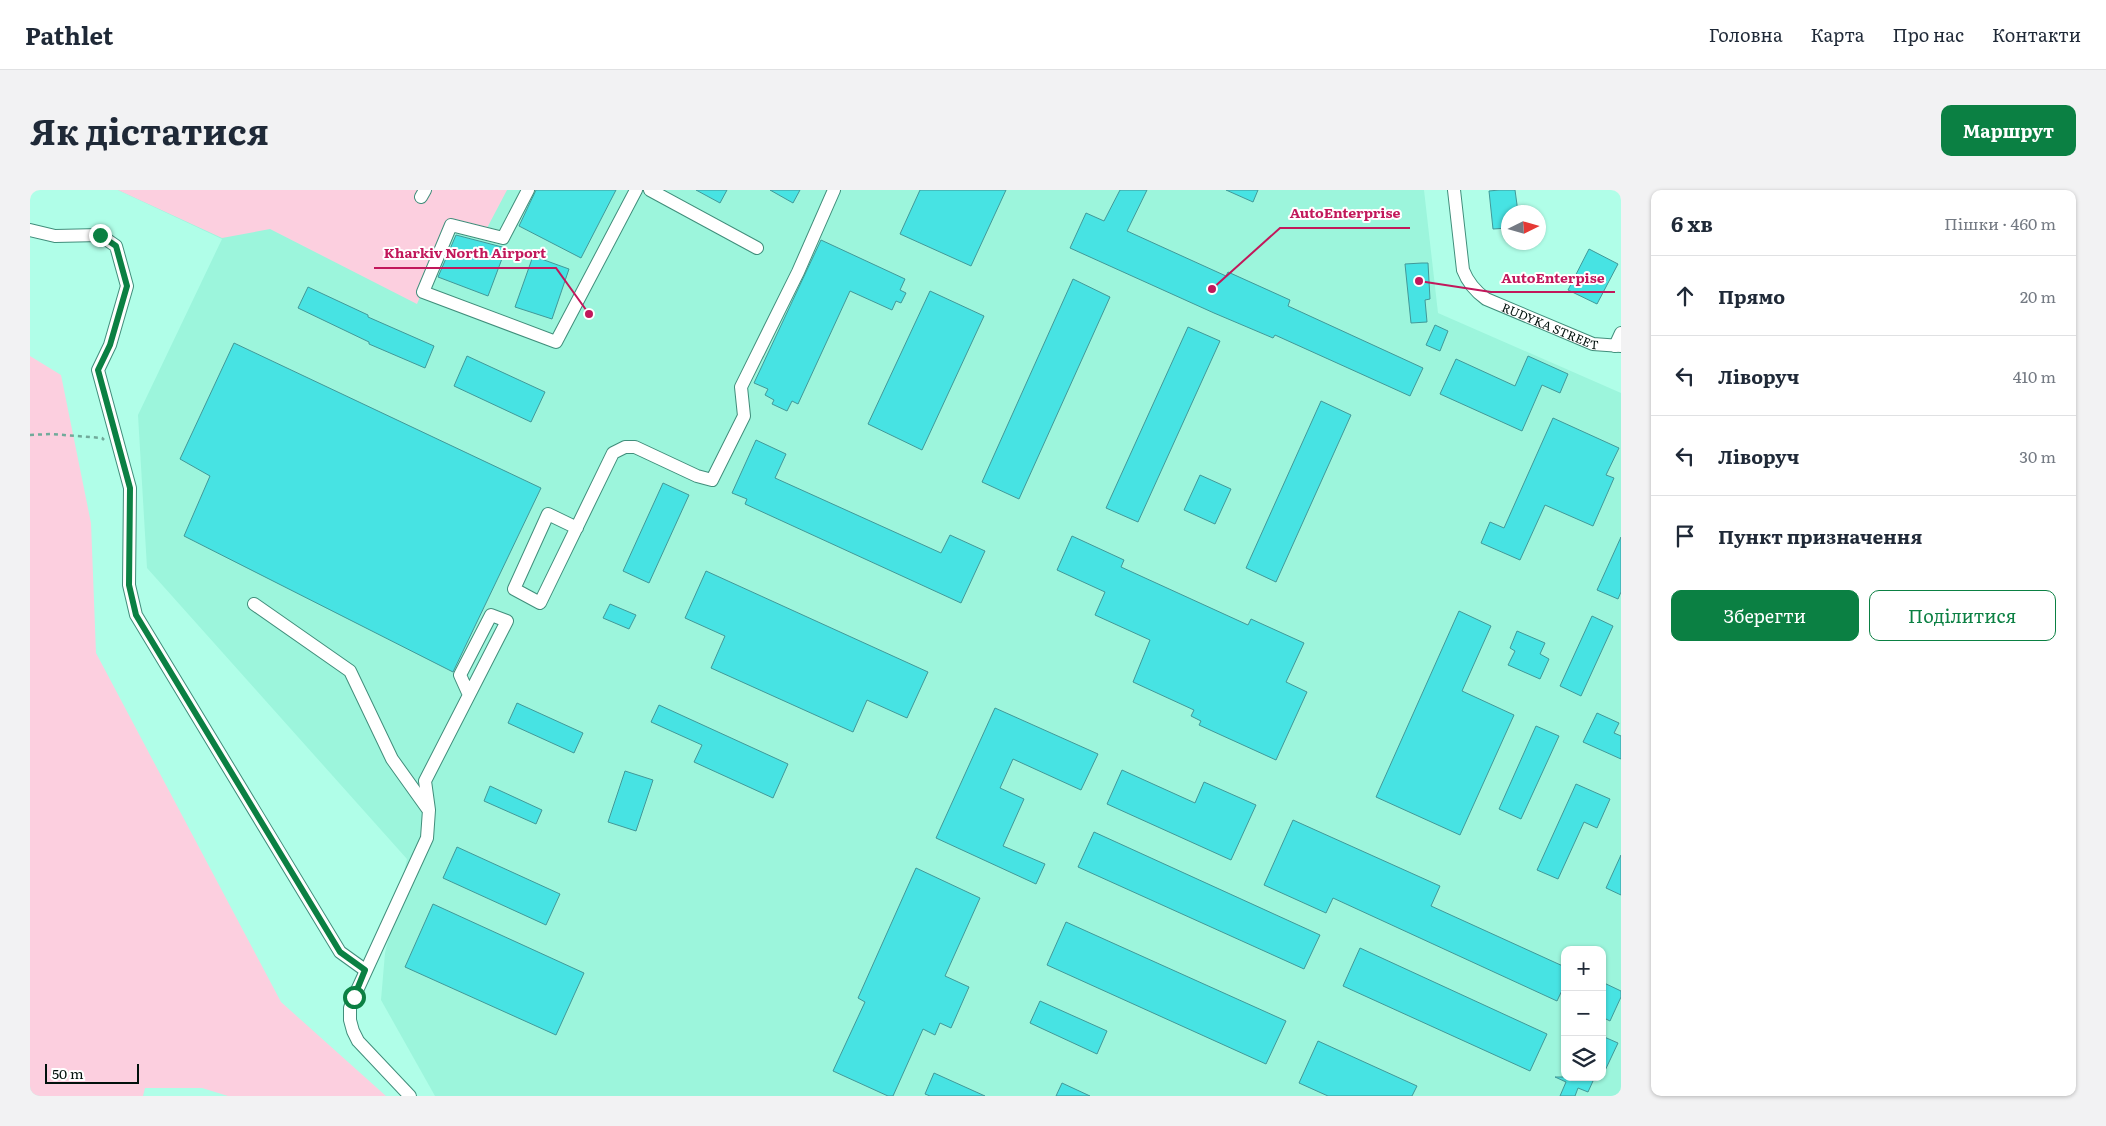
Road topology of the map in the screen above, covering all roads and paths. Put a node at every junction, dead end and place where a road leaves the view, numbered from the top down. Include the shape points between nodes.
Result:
1 (528, 190) edge
2 (636, 190) edge
3 (650, 190) edge
4 (834, 190) edge
5 (1454, 190) edge
6 (30, 230) edge
7 (757, 248) dead end
8 (1621, 333) edge
9 (1618, 346) edge
10 (30, 435) edge
11 (121, 453) junction
12 (577, 528) junction
13 (254, 604) dead end
14 (469, 695) junction
15 (429, 810) junction
16 (365, 970) junction
17 (410, 1096) edge

1 - 2 street via 504,238 451,225 423,292 556,342
3 - 7 street
4 - 12 street via 741,387 744,416 712,480 636,448 625,447 613,453
5 - 9 street, RUDYKA STREET via 1462,270 1476,292 1593,344
6 - 11 street via 55,236 100,235 116,246 127,286 110,345 98,370
8 - 9 street
10 - 11 path via 102,438
11 - 16 street via 130,488 129,585 136,615 340,952
12 - 12 street via 540,604 514,589 548,514
13 - 15 street via 350,671 392,759
14 - 14 street via 486,662 507,621 491,615 486,624 460,675
14 - 15 street via 425,781
15 - 16 street via 427,838
16 - 17 street via 350,1008 353,1031 358,1041

